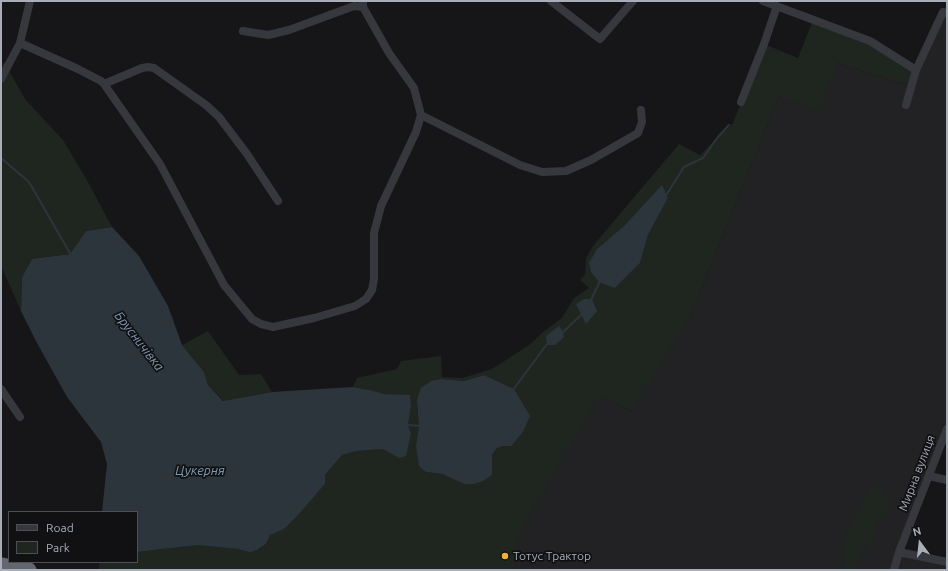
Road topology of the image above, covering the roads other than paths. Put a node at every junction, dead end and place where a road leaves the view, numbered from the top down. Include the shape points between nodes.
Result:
1 (30, 1) edge
2 (551, 1) edge
3 (633, 1) edge
4 (763, 1) edge
5 (363, 4) edge
6 (777, 6) junction
7 (947, 13) edge
8 (244, 31) dead end
9 (20, 43) junction
10 (916, 70) junction
11 (1, 79) edge
12 (104, 84) junction
13 (741, 102) dead end
14 (906, 105) dead end
15 (641, 110) dead end
16 (421, 115) junction
17 (278, 201) dead end
18 (1, 389) edge
19 (20, 417) dead end
20 (947, 429) edge
21 (929, 476) junction
22 (947, 480) edge
23 (899, 552) junction
24 (947, 562) edge
25 (1, 565) edge
26 (29, 570) edge
27 (894, 570) edge

1 - 9 street
2 - 3 street via 600,39
4 - 6 street
5 - 8 street via 268,35
5 - 16 street via 389,53 414,88
6 - 10 street via 870,41
6 - 13 street
7 - 10 street via 943,12
9 - 11 street
9 - 12 street via 78,69
10 - 14 street
12 - 16 street via 160,164 224,285 252,319 273,327 355,306 366,299 372,290 374,279 374,233 381,206 416,132
12 - 17 street via 142,68 154,68 219,117
15 - 16 street via 642,122 638,133 566,171 542,172 520,166
18 - 19 street
20 - 21 street, Мирна вулиця
21 - 22 street
21 - 23 street, Мирна вулиця
23 - 24 street
23 - 27 street, Мирна вулиця
25 - 26 highway

